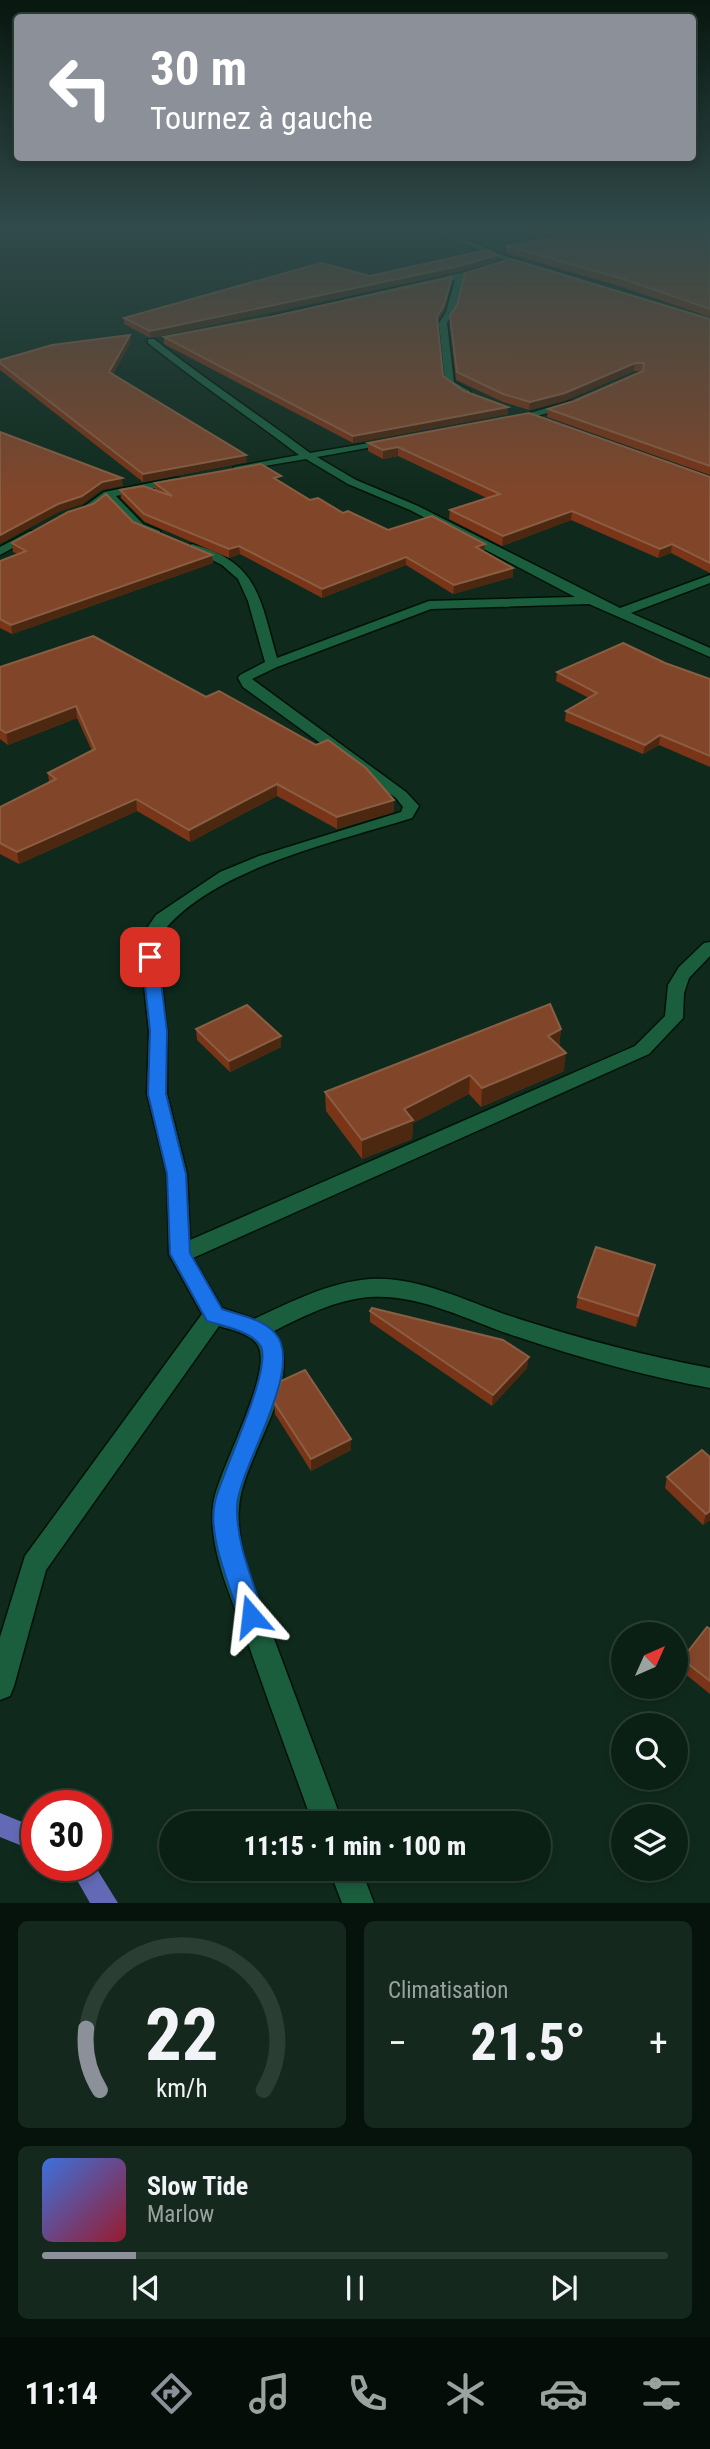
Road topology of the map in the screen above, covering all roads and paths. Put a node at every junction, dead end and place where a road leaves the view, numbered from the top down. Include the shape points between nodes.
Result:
1 (274, 317) edge
2 (447, 317) edge
3 (259, 320) edge
4 (162, 340) edge
5 (481, 398) edge
6 (581, 400) edge
7 (506, 407) edge
8 (531, 416) junction
9 (505, 421) edge
10 (544, 421) edge
11 (401, 439) edge
12 (309, 457) junction
13 (229, 470) edge
14 (189, 478) edge
15 (108, 494) junction
16 (76, 512) edge
17 (46, 526) edge
18 (0, 552) edge
19 (710, 579) edge
20 (591, 600) junction
21 (619, 613) junction
22 (710, 653) edge
23 (272, 664) junction
24 (710, 947) edge
25 (180, 1254) junction
26 (215, 1315) junction
27 (254, 1329) junction
28 (710, 1378) edge
29 (0, 1686) edge
30 (323, 1811) edge
31 (350, 1881) edge
32 (358, 1903) edge

1 - 3 street
2 - 5 street via 443,323 450,383
4 - 12 street via 152,341
6 - 8 street
7 - 8 street
8 - 9 street
8 - 10 street
11 - 12 street
12 - 13 street
12 - 20 street
14 - 15 street
15 - 16 street
15 - 23 street via 139,526 237,571 247,583
17 - 18 street
19 - 21 street
20 - 21 street
20 - 23 street via 429,606
21 - 22 street
23 - 25 street via 245,678 248,684 411,806 407,815 226,875 162,919 148,940 158,1031 157,1094 177,1174
24 - 25 street via 682,971 674,990 674,1018 642,1050
25 - 26 street
26 - 27 street
26 - 29 street via 34,1565
27 - 28 street via 323,1297 372,1288 418,1295 520,1328
27 - 30 street via 269,1340 274,1355 264,1398 226,1504 228,1540
31 - 32 street

